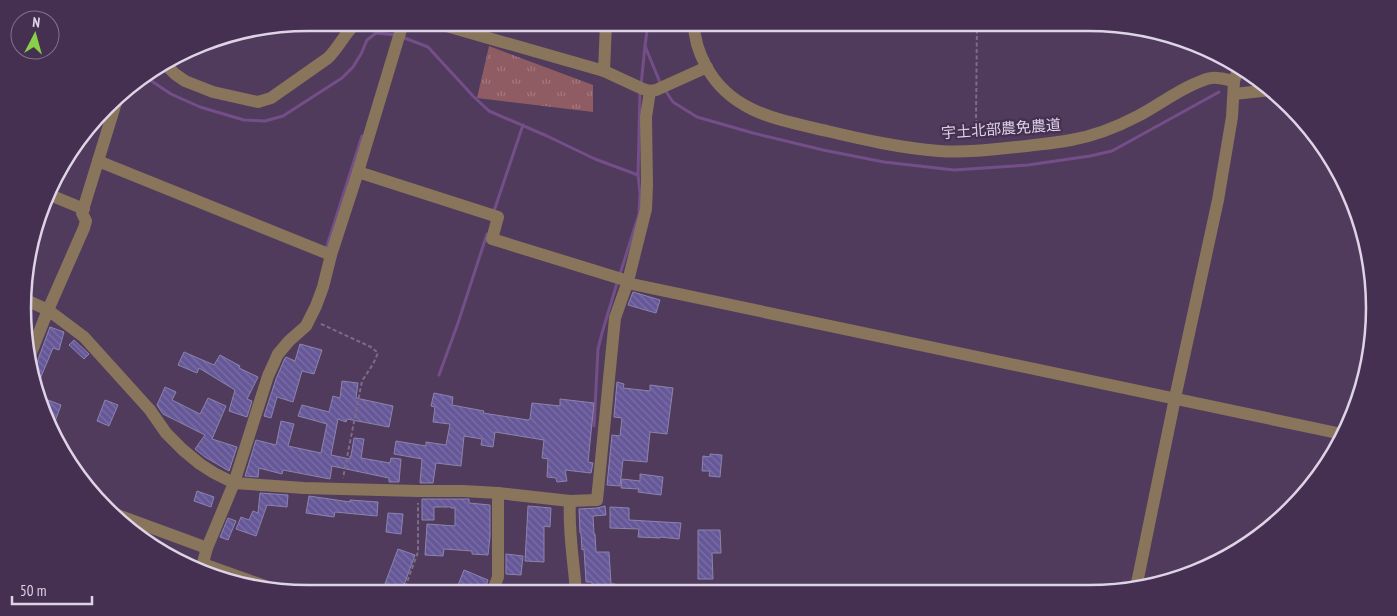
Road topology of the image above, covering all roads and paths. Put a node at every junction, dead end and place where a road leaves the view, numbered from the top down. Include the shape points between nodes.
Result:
1 (344, 31) edge
2 (399, 31) edge
3 (467, 31) edge
4 (606, 31) edge
5 (695, 31) edge
6 (977, 31) edge
7 (707, 67) junction
8 (169, 68) edge
9 (604, 71) junction
10 (1235, 82) edge
11 (1255, 86) edge
12 (650, 91) junction
13 (113, 111) edge
14 (981, 150) junction
15 (98, 161) junction
16 (358, 172) junction
17 (55, 197) edge
18 (84, 209) junction
19 (331, 255) junction
20 (627, 282) junction
21 (31, 302) edge
22 (48, 310) junction
23 (310, 318) junction
24 (34, 345) edge
25 (1175, 398) junction
26 (1336, 433) edge
27 (234, 483) junction
28 (341, 489) junction
29 (418, 491) junction
30 (498, 493) junction
31 (570, 501) junction
32 (130, 520) edge
33 (207, 548) junction
34 (203, 564) edge
35 (1138, 580) edge
36 (406, 585) edge
37 (495, 585) edge
38 (575, 585) edge

1 - 8 street via 335,50 316,67 271,98 258,102 206,89 185,81
2 - 16 street
3 - 9 street
4 - 9 street
5 - 7 street, 宇土北部農免農道
6 - 14 path via 976,118
7 - 12 street
7 - 14 street, 宇土北部農免農道 via 728,95 767,116 881,144 940,151
9 - 12 street
10 - 11 street, 宇土北部農免農道
10 - 14 street, 宇土北部農免農道 via 1207,79 1103,132 1071,140
10 - 25 street via 1218,200
12 - 20 street via 646,117 646,210
13 - 15 street
15 - 18 street
15 - 19 street
16 - 19 street
16 - 20 street via 498,217 492,239
17 - 18 street
18 - 22 street via 84,228
19 - 23 street via 324,287
20 - 25 street
20 - 31 street via 615,318 597,500
21 - 22 street
22 - 24 street
22 - 27 street via 84,337 183,450 207,469
23 - 27 street via 278,354
23 - 28 path via 378,353 362,381
25 - 26 street
25 - 35 street
27 - 28 street
27 - 33 street
28 - 29 street
29 - 30 street
29 - 36 path via 418,552
30 - 31 street
30 - 37 street via 498,577
31 - 38 street
32 - 33 street
33 - 34 street

